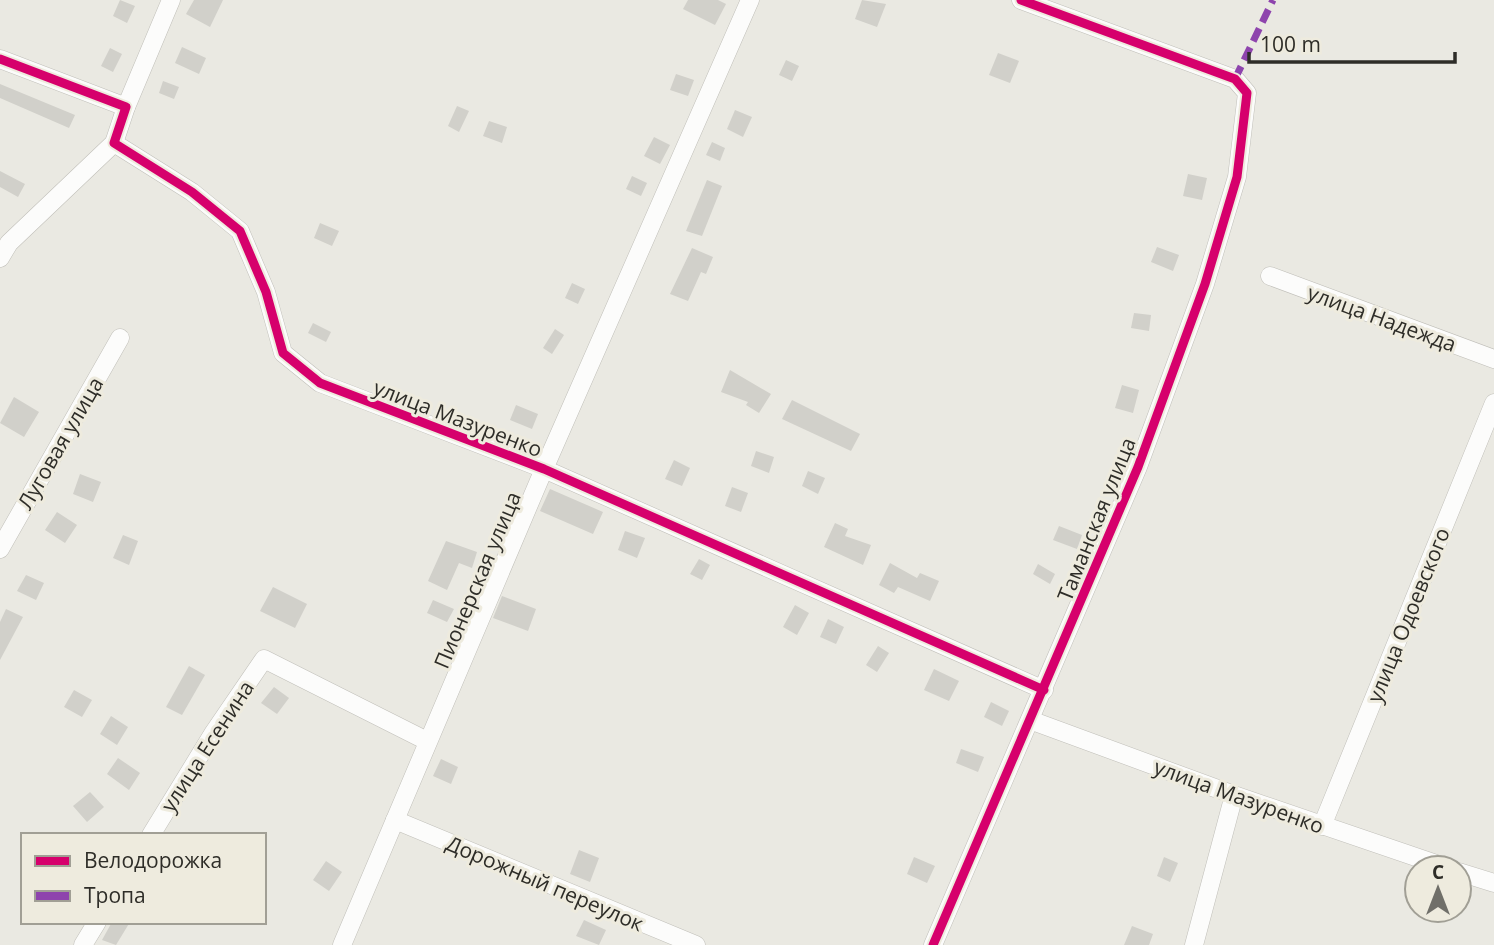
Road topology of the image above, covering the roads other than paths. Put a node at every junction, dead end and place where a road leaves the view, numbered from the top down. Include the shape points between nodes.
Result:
1 (171, 0) edge
2 (750, 0) edge
3 (1021, 0) edge
4 (0, 59) edge
5 (126, 107) junction
6 (114, 144) junction
7 (0, 258) edge
8 (1270, 276) dead end
9 (120, 338) dead end
10 (1494, 359) edge
11 (1494, 403) edge
12 (544, 469) junction
13 (0, 549) edge
14 (1044, 690) junction
15 (1030, 720) junction
16 (427, 741) junction
17 (1234, 795) junction
18 (395, 820) junction
19 (1322, 826) junction
20 (152, 833) edge
21 (1406, 854) edge
22 (1473, 876) edge
23 (1494, 883) edge
24 (96, 924) edge
25 (83, 945) edge
26 (342, 945) edge
27 (696, 945) edge
28 (933, 945) edge
29 (1194, 945) edge

1 - 5 street
2 - 12 street, Пионерская улица
3 - 14 street, Таманская улица via 1236,79 1247,93 1237,177 1205,284 1138,467
4 - 5 street
5 - 6 street
6 - 7 street via 9,243
6 - 12 street, улица Мазуренко via 192,192 240,231 266,292 283,353 320,383
8 - 10 street, улица Надежда
9 - 13 street, Луговая улица
11 - 19 street, улица Одоевского
12 - 14 street, улица Мазуренко
12 - 16 street, Пионерская улица
14 - 15 street, Таманская улица
15 - 17 street, улица Мазуренко
15 - 28 street, Таманская улица
16 - 18 street, Пионерская улица
16 - 20 street, улица Есенина via 264,659
17 - 19 street, улица Мазуренко
17 - 29 street
18 - 26 street, Пионерская улица
18 - 27 street, Дорожный переулок
19 - 21 street, улица Мазуренко
22 - 23 street
24 - 25 street

